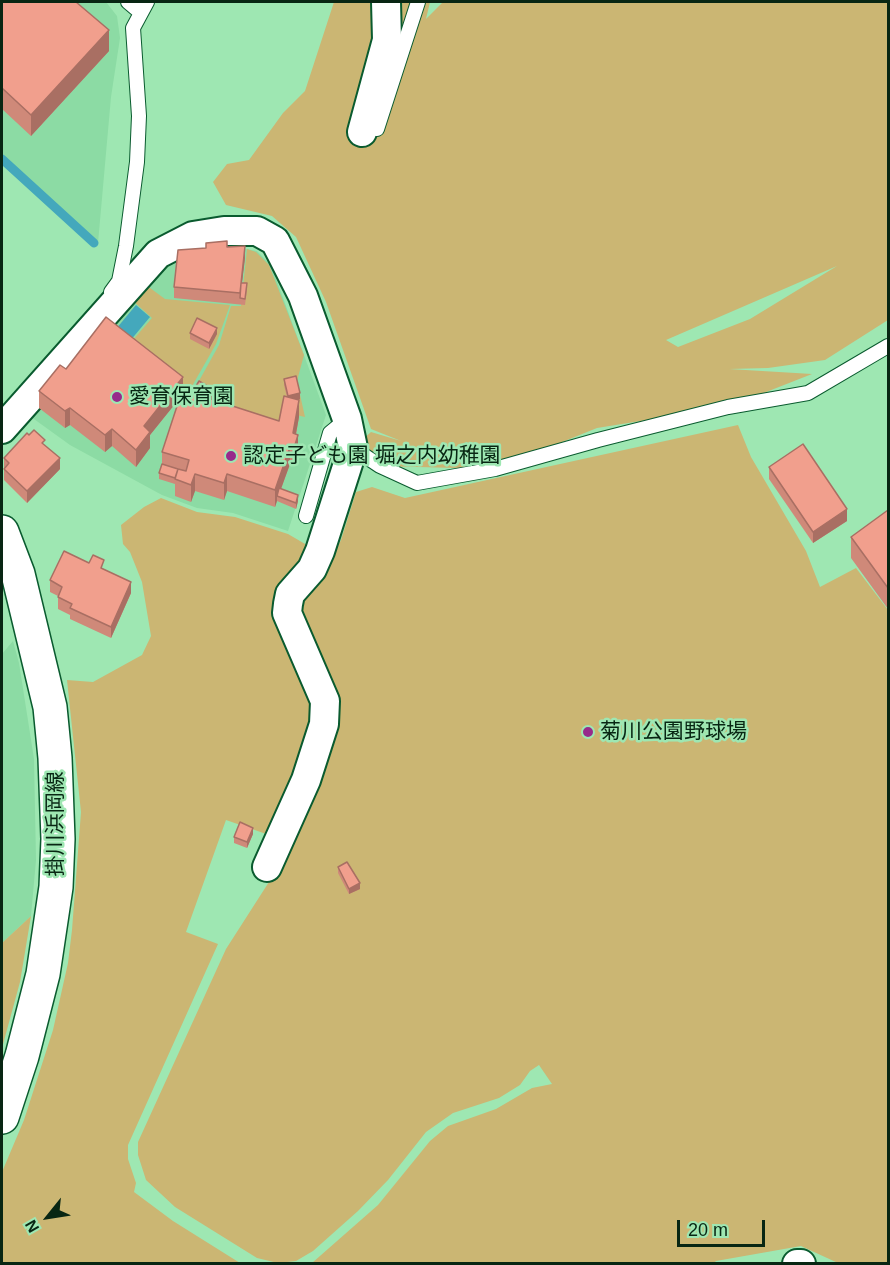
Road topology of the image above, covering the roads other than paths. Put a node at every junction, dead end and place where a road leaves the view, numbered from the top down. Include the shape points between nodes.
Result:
1 (128, 2) edge
2 (386, 2) edge
3 (418, 2) edge
4 (144, 7) edge
5 (362, 132) joint
6 (86, 332) junction
7 (888, 346) edge
8 (347, 419) junction
9 (2, 429) edge
10 (353, 448) junction
11 (306, 516) dead end
12 (2, 532) edge
13 (267, 867) dead end
14 (2, 1117) edge

1 - 4 lane
2 - 5 street via 387,40
3 - 5 lane via 375,135
4 - 6 lane via 133,28 139,116 126,246 119,281
6 - 8 street via 158,254 193,236 257,231 275,241 290,267
6 - 9 street
7 - 10 lane via 808,393 728,407 495,469 417,483
8 - 10 street
8 - 11 lane via 330,433
10 - 13 street via 320,551 312,569 290,594 287,613 325,701 324,724 310,769
12 - 14 main road, 掛川浜岡線 via 18,574 50,707 58,839 56,887 43,974

